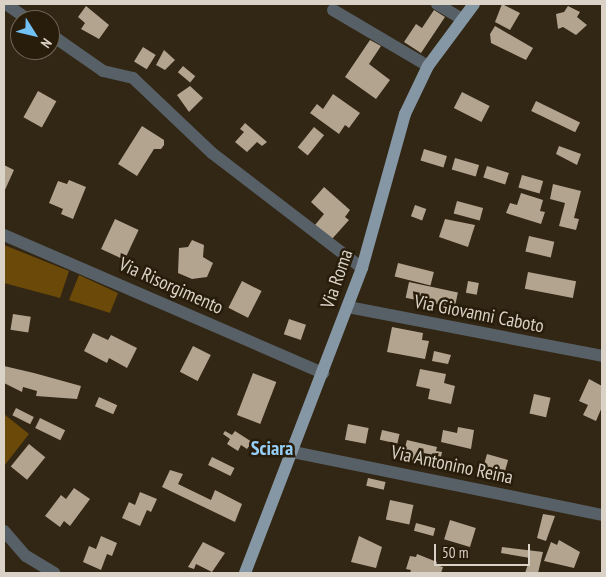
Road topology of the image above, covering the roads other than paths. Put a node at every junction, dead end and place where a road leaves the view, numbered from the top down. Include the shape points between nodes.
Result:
1 (436, 4) edge
2 (474, 4) edge
3 (333, 10) dead end
4 (462, 19) junction
5 (60, 41) edge
6 (428, 66) junction
7 (4, 235) edge
8 (362, 268) junction
9 (348, 307) junction
10 (602, 356) edge
11 (323, 373) junction
12 (293, 452) junction
13 (602, 515) edge
14 (4, 531) edge
15 (54, 573) edge
16 (245, 573) edge

1 - 4 street
2 - 4 main road, Via Roma
3 - 6 street
4 - 6 main road, Via Roma
5 - 8 street via 102,71 133,78 212,153
6 - 8 main road, Via Roma via 405,114
7 - 11 street, Via Risorgimento
8 - 9 main road, Via Roma
9 - 10 street, Via Giovanni Caboto
9 - 11 main road, Via Roma
11 - 12 main road, Via Roma
12 - 13 street, Via Antonino Reina
12 - 16 main road, Via Roma
14 - 15 street via 26,556

